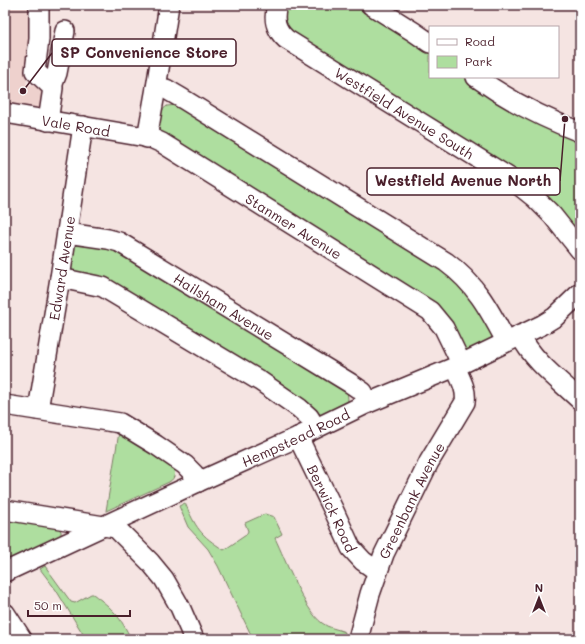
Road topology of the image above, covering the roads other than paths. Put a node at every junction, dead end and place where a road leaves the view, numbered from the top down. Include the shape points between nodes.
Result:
1 (39, 5) edge
2 (169, 5) edge
3 (277, 5) edge
4 (371, 5) edge
5 (65, 31) dead end
6 (429, 42) edge
7 (477, 78) edge
8 (52, 86) junction
9 (156, 88) junction
10 (5, 113) edge
11 (48, 121) junction
12 (83, 126) junction
13 (580, 132) edge
14 (147, 138) junction
15 (67, 233) junction
16 (580, 250) edge
17 (60, 278) junction
18 (580, 293) edge
19 (513, 338) junction
20 (458, 365) junction
21 (580, 400) edge
22 (368, 403) junction
23 (5, 404) edge
24 (38, 410) junction
25 (316, 428) junction
26 (298, 437) junction
27 (198, 482) junction
28 (5, 510) edge
29 (102, 527) junction
30 (377, 571) junction
31 (5, 572) edge
32 (5, 613) edge
33 (22, 639) edge
34 (194, 639) edge
35 (358, 639) edge

1 - 8 street via 39,39 35,71
2 - 9 street
3 - 16 street, Westfield Avenue South via 277,29 286,39 510,178 552,215
4 - 6 street
5 - 8 street
7 - 13 street via 538,114
8 - 11 street
9 - 14 street
9 - 19 street via 166,89 183,99 446,262 464,277
10 - 11 street, Vale Road
11 - 12 street, Vale Road
12 - 14 street, Vale Road
12 - 15 street, Edward Avenue
14 - 20 street, Stanmer Avenue via 162,143 426,309 444,328
15 - 17 street, Edward Avenue
15 - 22 street, Hailsham Avenue via 122,243 350,383 363,392
17 - 24 street, Edward Avenue
17 - 25 street via 100,285 107,289 260,381 299,408
18 - 19 street, Hempstead Road via 555,317
19 - 20 street, Hempstead Road
19 - 21 street via 525,345 539,362
20 - 22 street, Hempstead Road
20 - 30 street, Greenbank Avenue via 466,396 465,402 429,462
22 - 25 street, Hempstead Road
23 - 24 street
24 - 27 street via 114,421 126,426 185,465
25 - 26 street, Hempstead Road
26 - 27 street, Hempstead Road
26 - 30 street, Berwick Road via 351,548
27 - 29 street, Hempstead Road
28 - 29 street
29 - 31 street, Hempstead Road
29 - 34 street via 116,528 164,579
30 - 35 street, Greenbank Avenue
32 - 33 street

